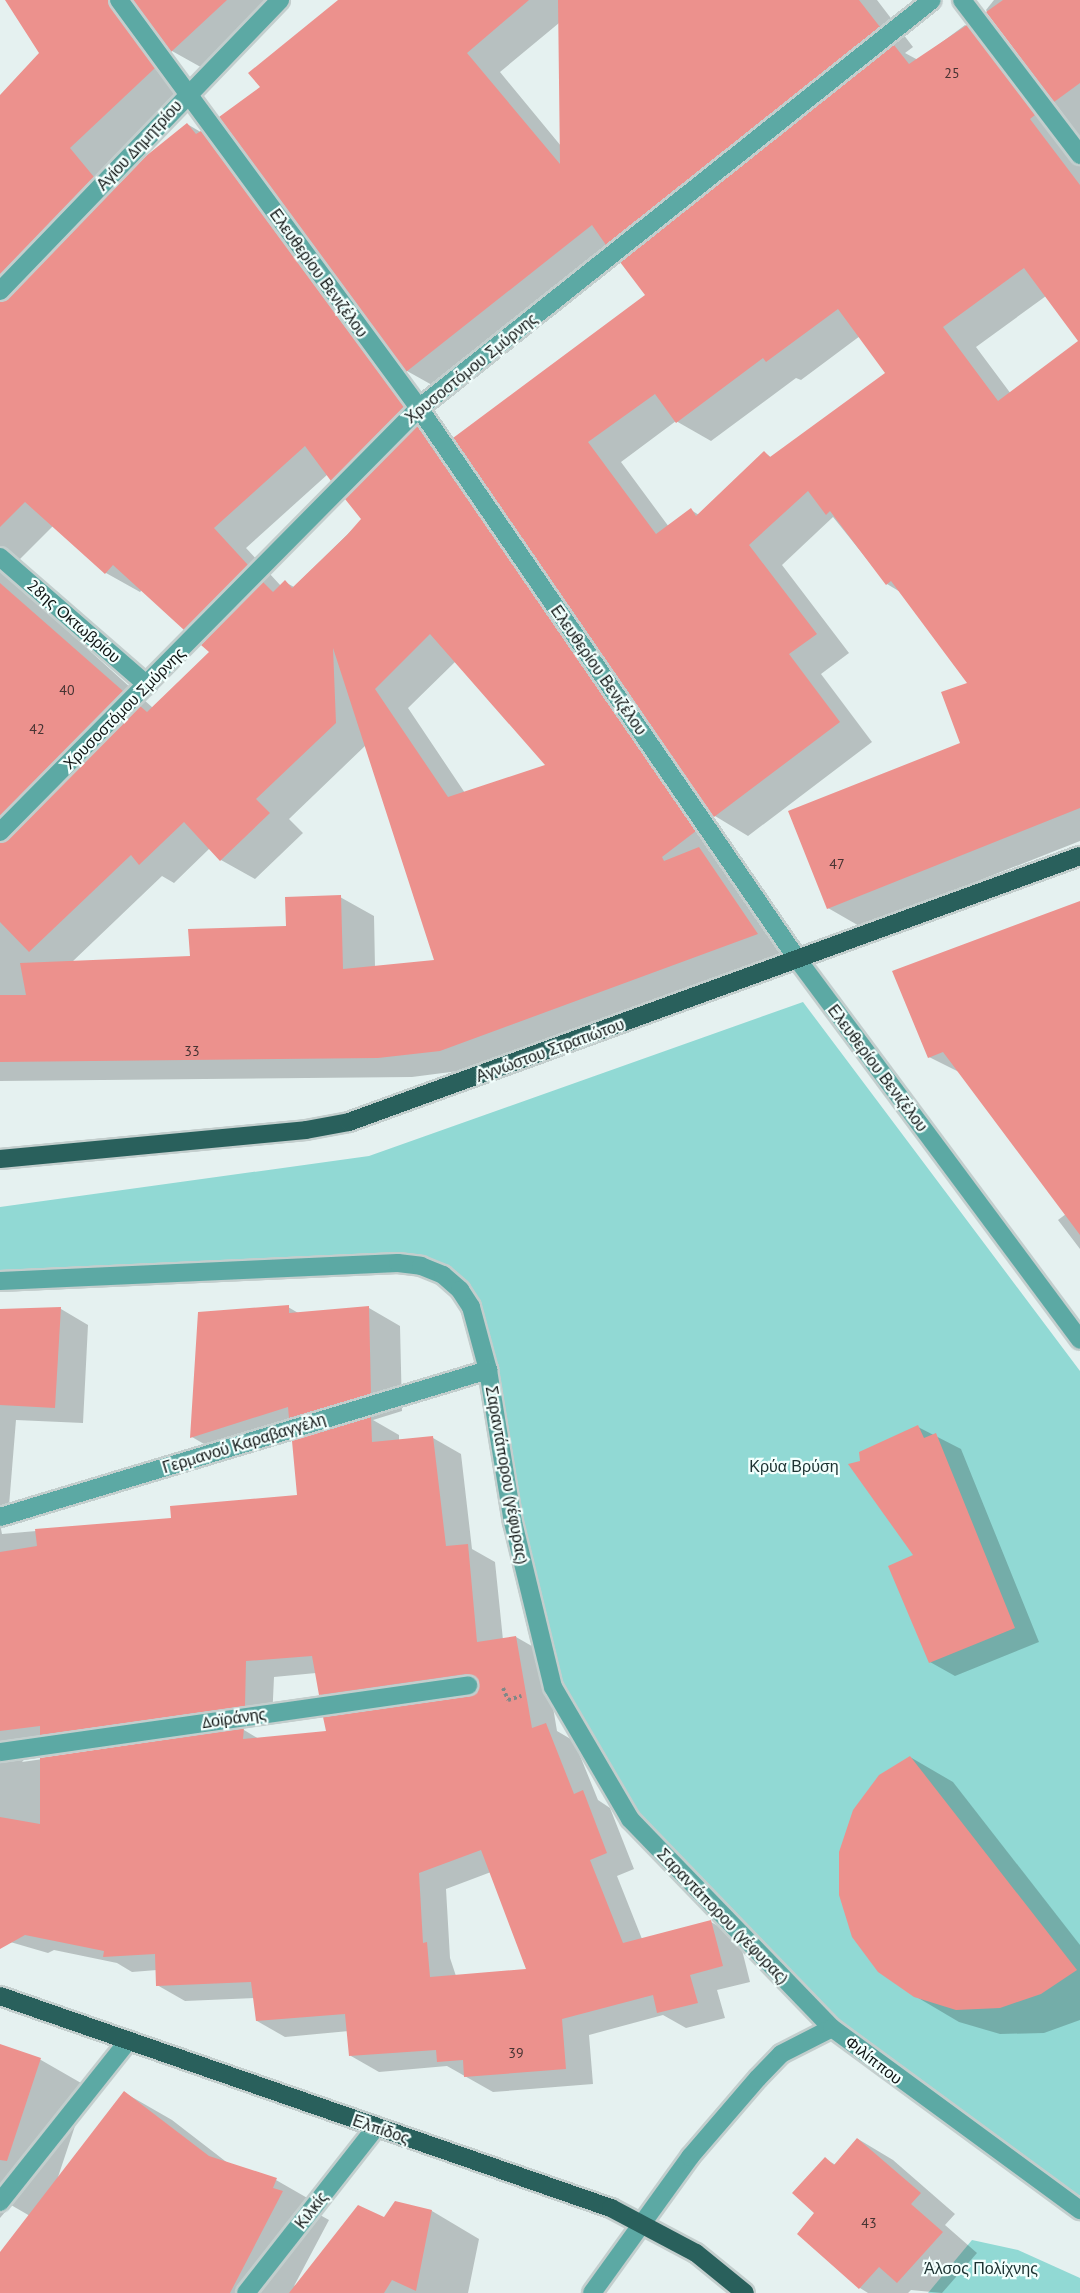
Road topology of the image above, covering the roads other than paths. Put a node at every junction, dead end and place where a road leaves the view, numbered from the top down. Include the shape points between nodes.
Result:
1 (118, 0) edge
2 (280, 0) edge
3 (932, 0) edge
4 (962, 0) edge
5 (187, 94) junction
6 (1080, 155) edge
7 (0, 291) edge
8 (418, 408) junction
9 (0, 557) edge
10 (147, 685) junction
11 (0, 832) edge
12 (1080, 856) edge
13 (798, 960) junction
14 (0, 1159) edge
15 (0, 1281) edge
16 (1080, 1340) edge
17 (488, 1370) junction
18 (0, 1516) edge
19 (468, 1685) road end
20 (0, 1752) edge
21 (0, 1996) edge
22 (832, 2028) junction
23 (128, 2041) junction
24 (376, 2127) junction
25 (1072, 2198) edge
26 (0, 2202) edge
27 (1080, 2210) edge
28 (644, 2223) junction
29 (246, 2293) edge
30 (592, 2293) edge
31 (745, 2293) edge

1 - 5 street, Ελευθερίου Βενιζέλου
2 - 5 street, Αγίου Δημητρίου
3 - 8 street, Χρυσοστόμου Σμύρνης
4 - 6 street
5 - 7 street, Αγίου Δημητρίου
5 - 8 street, Ελευθερίου Βενιζέλου
8 - 10 street, Χρυσοστόμου Σμύρνης
8 - 13 street, Ελευθερίου Βενιζέλου
9 - 10 street, 28ης Οκτωβρίου
10 - 11 street, Χρυσοστόμου Σμύρνης
12 - 13 main road, Αγνώστου Στρατιώτου
13 - 14 main road, Αγνώστου Στρατιώτου via 337,1125
13 - 16 street, Ελευθερίου Βενιζέλου
15 - 17 street, Σαραντάπορου (γέφυρας) via 398,1263 421,1266 443,1275 471,1307
17 - 18 street, Γερμανού Καραβαγγέλη
17 - 22 street, Σαραντάπορου (γέφυρας) via 513,1522 553,1687 630,1819
19 - 20 street, Δοϊράνης
21 - 23 main road, Ελπίδος
22 - 25 street, Φιλίππου
22 - 28 street, Φιλίππου via 781,2054 690,2157
23 - 24 main road, Ελπίδος
23 - 26 street
24 - 28 main road, Ελπίδος via 568,2192
24 - 29 street, Κιλκίς
25 - 27 street, Φιλίππου
28 - 30 street, Φιλίππου
28 - 31 main road, Ελπίδος via 696,2253

